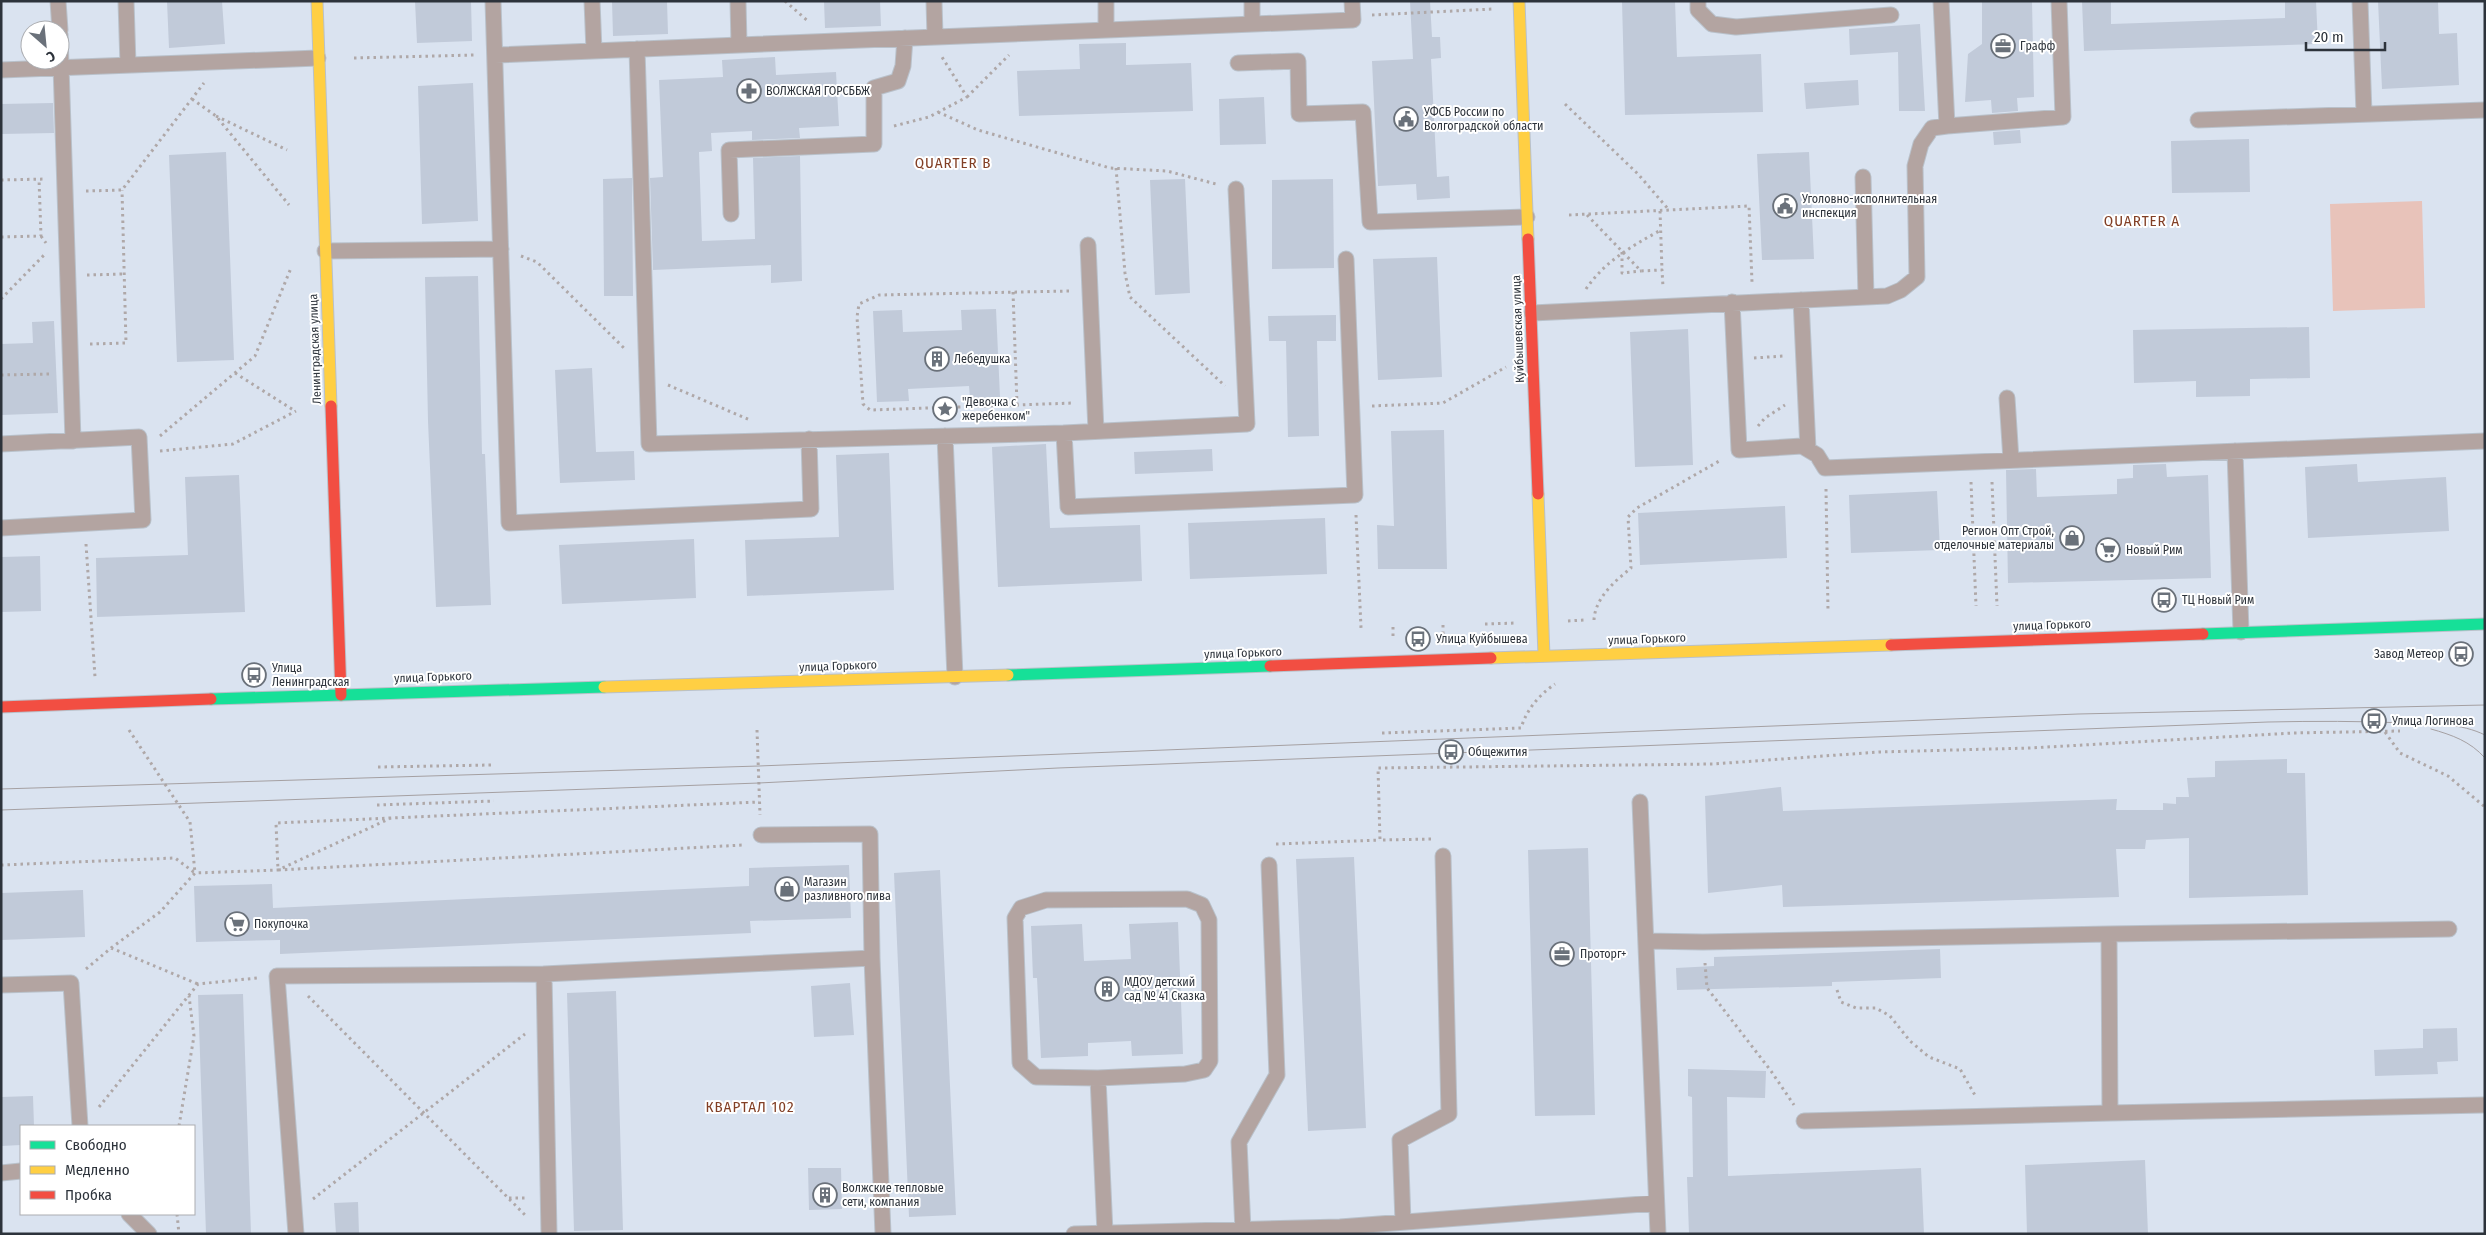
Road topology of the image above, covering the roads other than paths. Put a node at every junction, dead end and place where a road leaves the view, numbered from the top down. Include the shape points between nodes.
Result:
1 (58, 1) edge
2 (126, 1) edge
3 (317, 1) edge
4 (493, 1) edge
5 (592, 1) edge
6 (738, 1) edge
7 (934, 1) edge
8 (1106, 1) edge
9 (1252, 1) edge
10 (1519, 1) edge
11 (1698, 1) edge
12 (1941, 1) edge
13 (2059, 1) edge
14 (2360, 1) edge
15 (1353, 8) edge
16 (1891, 15) dead end
17 (59, 20) edge
18 (1252, 24) junction
19 (1106, 30) junction
20 (932, 37) junction
21 (905, 38) junction
22 (739, 45) junction
23 (637, 49) junction
24 (594, 51) junction
25 (495, 55) junction
26 (318, 58) junction
27 (1238, 63) dead end
28 (128, 65) junction
29 (70, 68) edge
30 (20, 69) edge
31 (1, 70) edge
32 (62, 70) edge
33 (2485, 110) edge
34 (2364, 114) junction
35 (2198, 120) dead end
36 (1947, 126) junction
37 (1863, 177) dead end
38 (1236, 189) road end
39 (732, 214) dead end
40 (1527, 217) junction
41 (1088, 245) dead end
42 (501, 249) junction
43 (325, 251) junction
44 (1346, 259) dead end
45 (1866, 297) junction
46 (1801, 300) junction
47 (1732, 302) junction
48 (1532, 314) junction
49 (2008, 398) dead end
50 (1096, 431) junction
51 (1064, 433) junction
52 (945, 436) junction
53 (809, 439) junction
54 (73, 440) junction
55 (2485, 441) edge
56 (1, 444) edge
57 (1808, 448) junction
58 (2235, 451) junction
59 (2011, 460) junction
60 (1, 528) edge
61 (2485, 624) edge
62 (2241, 632) junction
63 (1544, 656) junction
64 (955, 677) junction
65 (341, 695) junction
66 (1, 707) edge
67 (1640, 802) dead end
68 (761, 835) road end
69 (1443, 856) road end
70 (1269, 865) road end
71 (2449, 929) dead end
72 (2109, 934) junction
73 (1646, 941) junction
74 (872, 958) junction
75 (544, 974) junction
76 (1, 986) edge
77 (1098, 1078) junction
78 (2483, 1105) dead end
79 (2110, 1113) junction
80 (1804, 1121) road end
81 (80, 1125) edge
82 (1, 1172) edge
83 (20, 1172) edge
84 (1656, 1203) junction
85 (130, 1215) edge
86 (1403, 1222) junction
87 (1340, 1230) edge
88 (1243, 1231) junction
89 (1105, 1233) edge
90 (149, 1234) edge
91 (296, 1234) edge
92 (550, 1234) edge
93 (883, 1234) edge
94 (1074, 1234) edge
95 (1658, 1234) edge

1 - 17 lane
2 - 28 lane
3 - 26 street, Ленинградская улица
4 - 25 lane
5 - 24 lane
6 - 22 lane
7 - 20 lane
8 - 19 lane
9 - 18 lane
10 - 40 street, Куйбышевская улица
11 - 16 lane via 1698,10 1712,24 1736,27
12 - 36 lane
13 - 36 lane via 2063,117
14 - 34 lane
15 - 18 lane via 1353,20
18 - 19 lane
19 - 20 lane
20 - 21 lane
21 - 22 lane
21 - 39 lane via 903,66 898,81 874,88 874,144 729,150
22 - 23 lane
23 - 24 lane
23 - 53 lane via 649,444
24 - 25 lane
25 - 42 lane
26 - 28 lane
26 - 43 street, Ленинградская улица
27 - 40 lane via 1298,62 1299,114 1363,112 1370,222
28 - 29 lane
30 - 31 lane
32 - 54 lane
33 - 34 lane
34 - 35 lane
36 - 45 lane via 1932,128 1921,144 1916,160 1917,277 1887,296
37 - 45 lane
38 - 50 lane via 1247,424
40 - 48 street, Куйбышевская улица
41 - 50 lane
42 - 43 lane
42 - 53 lane via 510,523 811,509
43 - 65 street, Ленинградская улица
44 - 51 lane via 1355,495 1068,507
45 - 46 lane
46 - 47 lane
46 - 57 lane
47 - 48 lane
47 - 57 lane via 1744,449
48 - 63 street, Куйбышевская улица
49 - 59 lane
50 - 51 lane
51 - 52 lane
52 - 53 lane
52 - 64 lane
54 - 56 lane
54 - 60 lane via 138,437 143,520
55 - 58 lane
57 - 59 lane via 1825,468
58 - 59 lane
58 - 62 lane
61 - 62 street, улица Горького
62 - 63 street, улица Горького
63 - 64 street, улица Горького
64 - 65 street, улица Горького
65 - 66 street, улица Горького
67 - 73 lane
68 - 74 lane via 870,834
69 - 86 lane via 1449,1114 1400,1140
70 - 88 lane via 1277,1075 1239,1142
71 - 72 lane
72 - 73 lane
72 - 79 lane
73 - 84 lane
74 - 75 lane
74 - 93 lane
75 - 91 lane via 283,976
75 - 92 lane
76 - 81 lane via 70,983
77 - 77 lane via 1036,1077 1020,1063 1015,918 1021,908 1046,900 1187,899 1202,905 1209,920 1210,1061 1204,1070 1185,1074
77 - 89 lane
78 - 79 lane
79 - 80 lane
82 - 83 lane
84 - 86 lane
84 - 95 lane
85 - 90 lane
86 - 87 lane
87 - 88 lane
88 - 89 lane
89 - 94 lane

